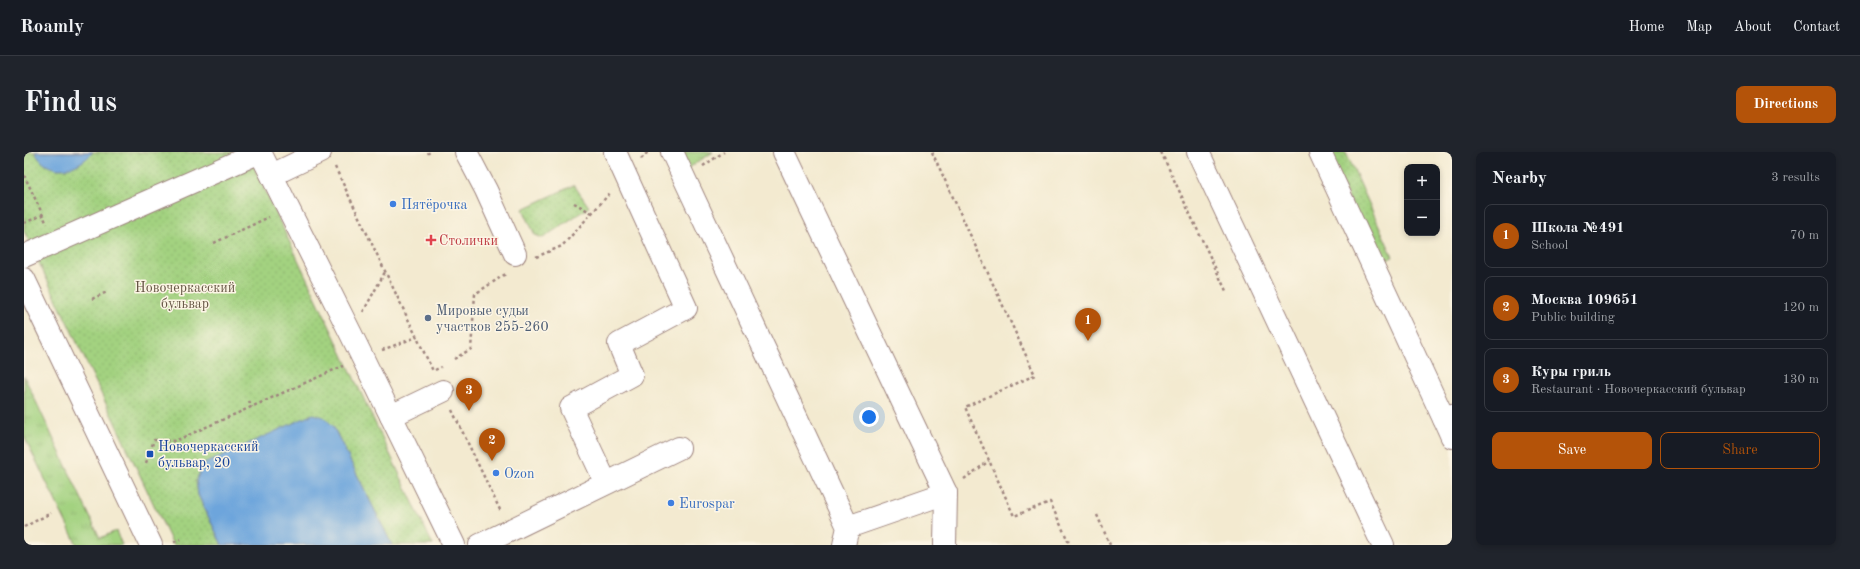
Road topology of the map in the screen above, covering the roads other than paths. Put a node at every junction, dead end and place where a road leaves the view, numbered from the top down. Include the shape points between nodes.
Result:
1 (260, 152) edge
2 (466, 152) edge
3 (615, 152) edge
4 (672, 152) edge
5 (784, 152) edge
6 (1198, 152) edge
7 (1320, 152) edge
8 (327, 159) edge
9 (272, 175) junction
10 (24, 256) edge
11 (521, 260) road end
12 (24, 279) edge
13 (443, 391) road end
14 (391, 416) junction
15 (1449, 424) edge
16 (679, 448) dead end
17 (606, 483) junction
18 (946, 493) junction
19 (846, 536) edge
20 (504, 537) edge
21 (151, 545) edge
22 (454, 545) edge
23 (480, 545) edge
24 (945, 545) edge
25 (1383, 545) edge

1 - 9 street
1 - 10 street
2 - 11 street
3 - 17 street via 686,308 619,344 632,375 571,408
4 - 19 street
5 - 18 street
6 - 25 street
7 - 15 street
8 - 9 street
9 - 14 street
12 - 21 street
13 - 14 street
14 - 22 street
16 - 17 street
17 - 20 street
18 - 19 street
18 - 24 street
20 - 23 street

